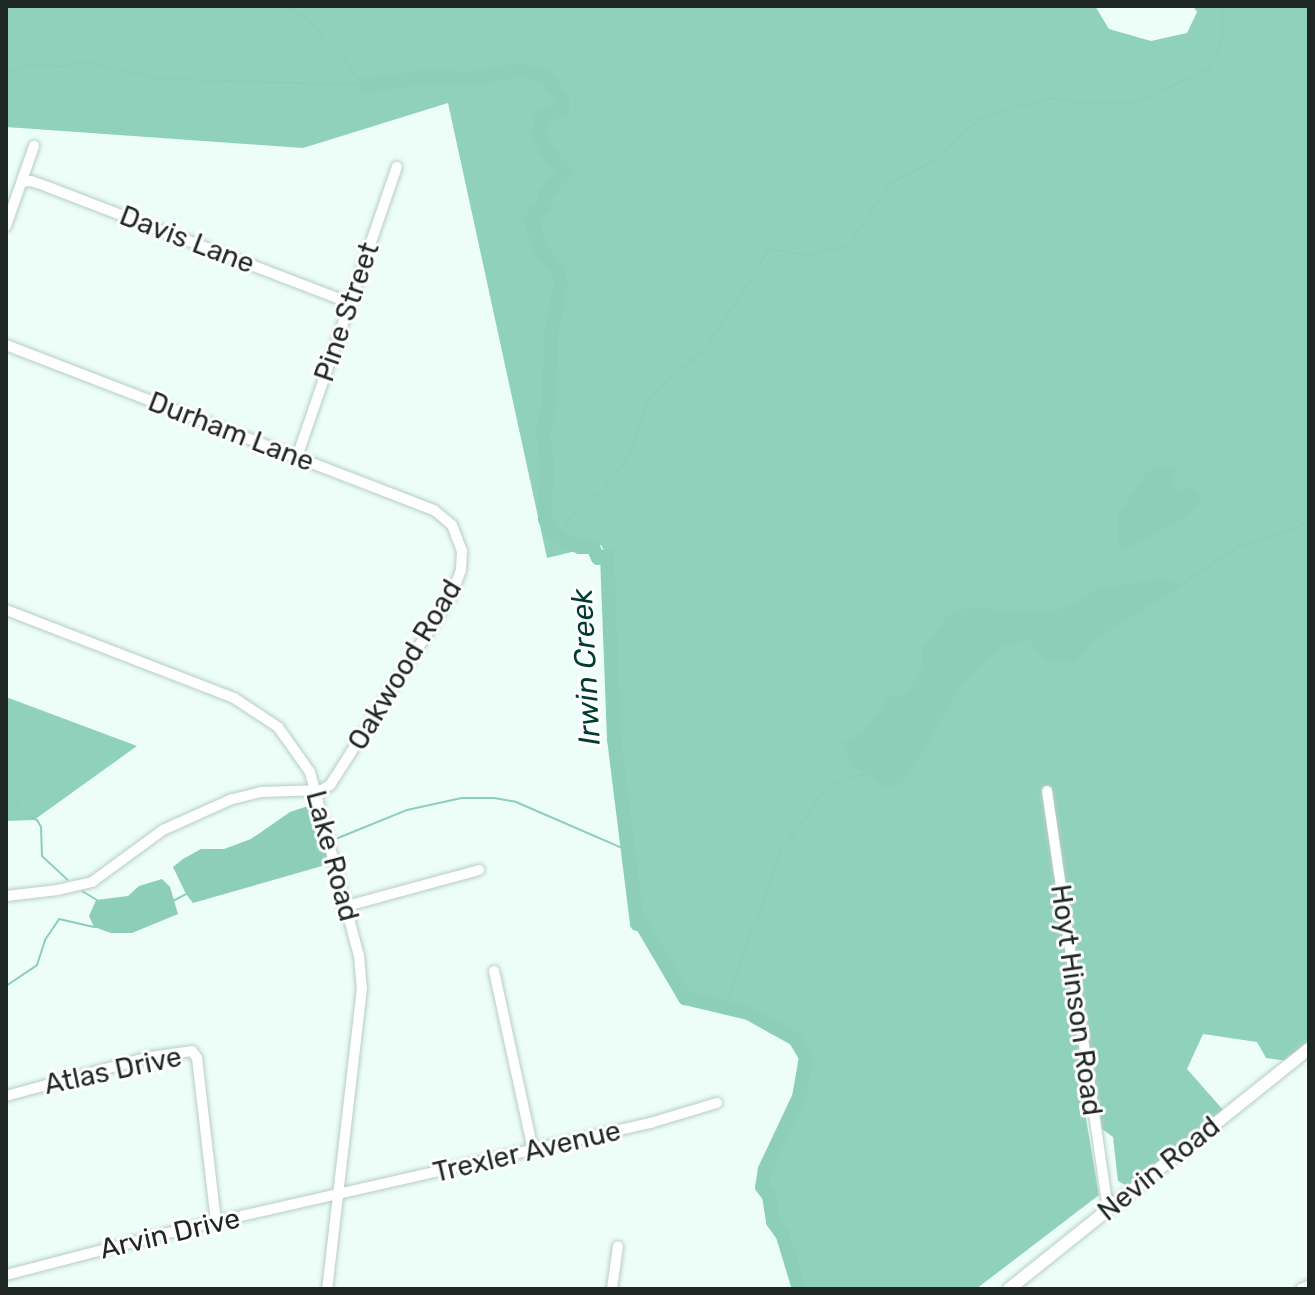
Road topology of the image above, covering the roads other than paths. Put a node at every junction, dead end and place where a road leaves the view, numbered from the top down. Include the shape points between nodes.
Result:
1 (34, 146) dead end
2 (397, 167) dead end
3 (22, 182) junction
4 (6, 226) edge
5 (350, 303) junction
6 (6, 345) edge
7 (297, 457) junction
8 (452, 525) joint
9 (6, 610) edge
10 (316, 790) junction
11 (1047, 791) dead end
12 (479, 870) dead end
13 (6, 896) edge
14 (343, 907) junction
15 (494, 971) dead end
16 (1309, 1049) edge
17 (6, 1096) edge
18 (717, 1103) dead end
19 (533, 1150) junction
20 (336, 1197) junction
21 (1108, 1209) junction
22 (216, 1222) junction
23 (618, 1246) dead end
24 (6, 1275) edge
25 (1309, 1286) edge
26 (327, 1289) edge
27 (612, 1289) edge
28 (1009, 1289) edge
29 (1301, 1289) edge

1 - 3 street
2 - 5 street, Pine Street
3 - 4 street
3 - 5 street, Davis Lane via 48,187
5 - 7 street, Pine Street
6 - 7 street, Durham Lane
7 - 8 street, Durham Lane via 434,510
8 - 10 street, Oakwood Road via 462,551 455,587 335,780
9 - 10 street, Lake Road via 249,706 289,739
10 - 13 street via 232,799 163,830 92,882
10 - 14 street, Lake Road
11 - 21 street, Hoyt Hinson Road
12 - 14 street
14 - 20 street, Lake Road via 359,956 362,1005
15 - 19 street
16 - 21 main road, Nevin Road
17 - 22 street, Atlas Drive via 150,1057 194,1053
18 - 19 street, Trexler Avenue
19 - 20 street, Trexler Avenue
20 - 22 street, Arvin Drive
20 - 26 street, Lake Road
21 - 28 main road, Nevin Road
22 - 24 street, Arvin Drive
23 - 27 street
25 - 29 street

